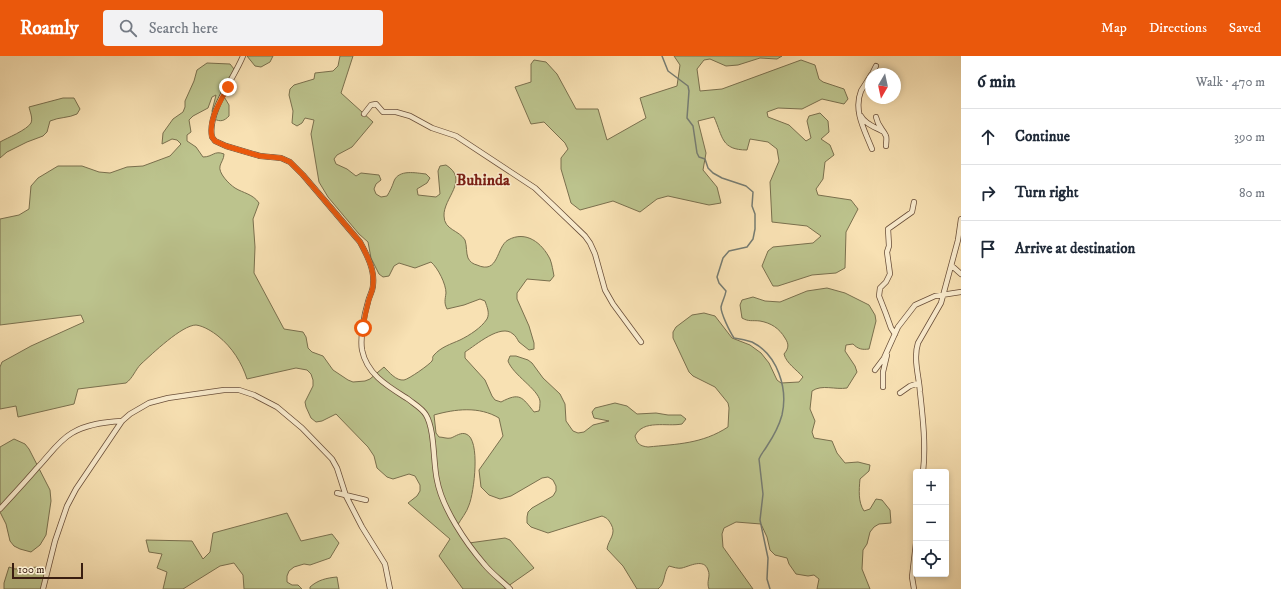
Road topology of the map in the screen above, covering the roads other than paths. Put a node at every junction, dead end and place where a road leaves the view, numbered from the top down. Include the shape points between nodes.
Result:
1 (243, 56) edge
2 (865, 86) edge
3 (858, 111) junction
4 (364, 114) dead end
5 (876, 117) dead end
6 (882, 131) junction
7 (886, 146) dead end
8 (872, 149) dead end
9 (914, 202) dead end
10 (961, 219) edge
11 (952, 266) junction
12 (961, 274) edge
13 (961, 292) edge
14 (944, 293) junction
15 (895, 334) junction
16 (641, 342) dead end
17 (888, 350) junction
18 (875, 370) dead end
19 (919, 383) junction
20 (883, 387) dead end
21 (900, 393) dead end
22 (122, 421) junction
23 (923, 469) edge
24 (336, 494) dead end
25 (346, 496) junction
26 (366, 500) dead end
27 (0, 509) edge
28 (913, 568) edge
29 (43, 589) edge
30 (390, 589) edge
31 (510, 589) edge
32 (914, 589) edge

1 - 31 street via 217,106 211,126 212,137 226,146 290,162 360,242 373,273 374,283 365,315 362,341 367,364 377,377 426,415 430,426 437,481 444,502 484,565
2 - 3 street
3 - 6 street via 863,119
3 - 8 street
4 - 16 street via 371,105 376,104 383,112 410,116 432,128 456,136 535,188 590,243 605,290
5 - 6 street
6 - 7 street via 886,136
9 - 15 street via 912,212 888,229 887,252 890,274 880,288 879,296
10 - 11 street
11 - 12 street
11 - 14 street
13 - 14 street
14 - 15 street via 916,305
14 - 19 street via 940,306 916,350
15 - 17 street
17 - 18 street
17 - 20 street via 883,372
19 - 21 street
19 - 23 street via 923,418
22 - 25 street via 145,405 168,398 224,390 239,390 254,395 277,407 332,459
22 - 27 street via 95,424 71,434 50,453
22 - 29 street via 67,506
24 - 25 street
25 - 26 street
25 - 30 street via 382,559
28 - 32 street

